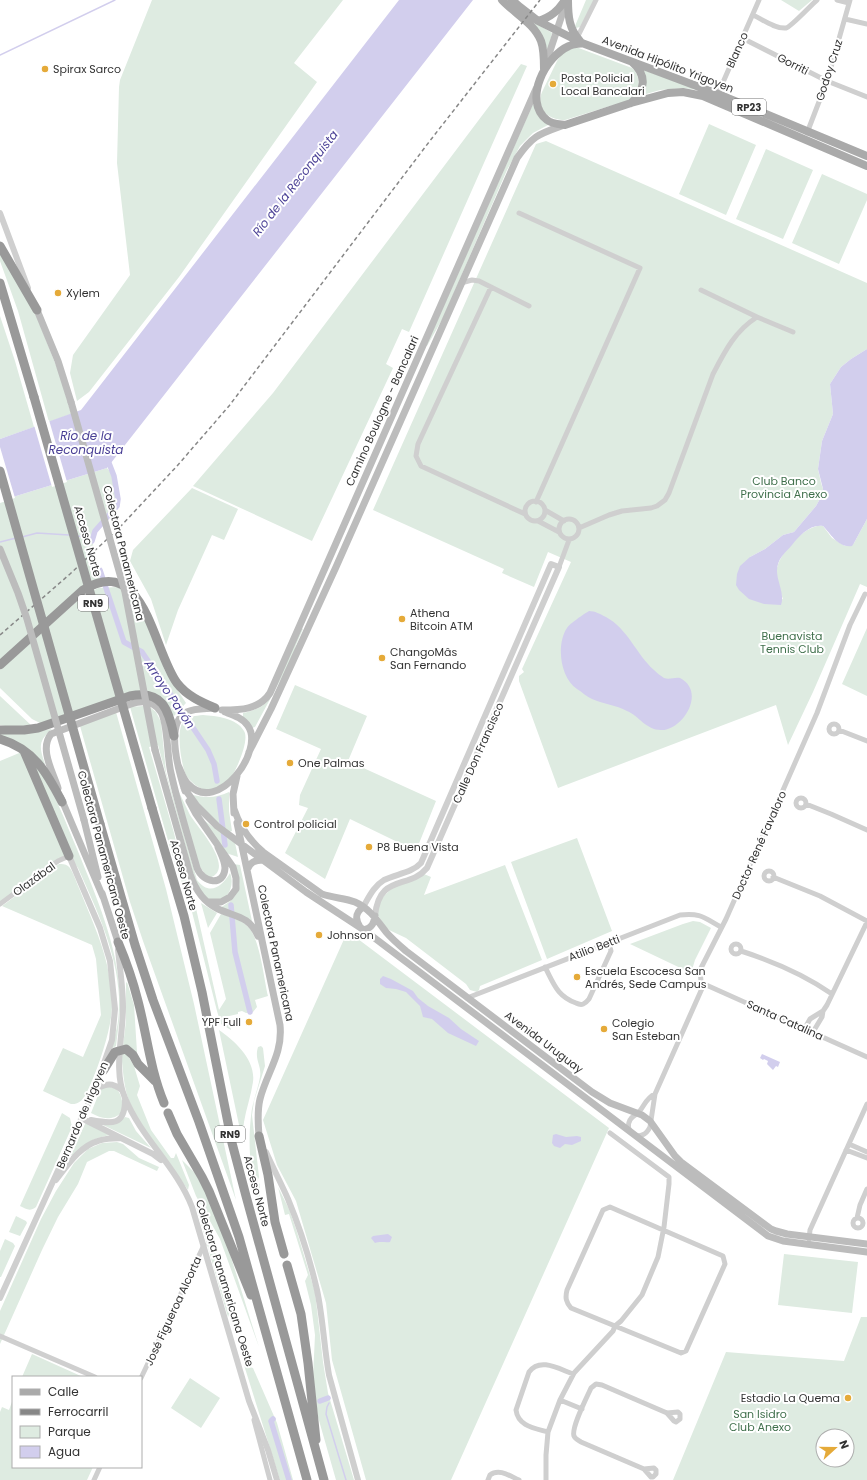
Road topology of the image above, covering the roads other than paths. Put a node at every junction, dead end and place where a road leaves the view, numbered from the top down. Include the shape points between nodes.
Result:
1 (502, 0) edge
2 (512, 0) edge
3 (567, 0) edge
4 (596, 0) edge
5 (759, 0) edge
6 (817, 0) edge
7 (837, 0) edge
8 (850, 1) edge
9 (753, 15) junction
10 (538, 20) junction
11 (845, 20) junction
12 (867, 24) edge
13 (557, 31) junction
14 (742, 38) junction
15 (579, 41) junction
16 (631, 60) junction
17 (544, 69) junction
18 (827, 81) junction
19 (537, 89) junction
20 (867, 96) edge
21 (717, 97) junction
22 (631, 103) junction
23 (565, 125) junction
24 (805, 135) junction
25 (867, 156) edge
26 (867, 166) edge
27 (519, 212) dead end
28 (0, 213) edge
29 (0, 246) edge
30 (0, 283) edge
31 (462, 283) junction
32 (491, 287) junction
33 (701, 290) dead end
34 (529, 306) dead end
35 (37, 310) junction
36 (757, 316) junction
37 (793, 332) dead end
38 (0, 471) edge
39 (536, 502) junction
40 (545, 510) junction
41 (525, 514) junction
42 (538, 521) junction
43 (564, 521) junction
44 (579, 528) junction
45 (560, 532) junction
46 (569, 540) junction
47 (0, 549) edge
48 (559, 567) junction
49 (865, 594) dead end
50 (0, 665) edge
51 (218, 709) junction
52 (0, 730) edge
53 (839, 730) dead end
54 (174, 736) junction
55 (0, 739) edge
56 (867, 741) edge
57 (24, 751) junction
58 (249, 752) junction
59 (178, 765) junction
60 (238, 774) junction
61 (184, 788) junction
62 (62, 802) junction
63 (806, 804) dead end
64 (234, 809) junction
65 (867, 830) edge
66 (240, 842) junction
67 (218, 847) junction
68 (69, 856) junction
69 (263, 860) junction
70 (247, 870) junction
71 (773, 877) dead end
72 (103, 897) junction
73 (208, 902) junction
74 (0, 904) edge
75 (363, 907) junction
76 (375, 916) junction
77 (867, 922) edge
78 (721, 927) junction
79 (362, 928) junction
80 (118, 942) junction
81 (609, 943) junction
82 (263, 947) junction
83 (741, 951) dead end
84 (545, 967) junction
85 (704, 984) junction
86 (832, 994) junction
87 (468, 998) junction
88 (823, 1011) junction
89 (805, 1028) junction
90 (813, 1032) junction
91 (120, 1050) junction
92 (867, 1057) edge
93 (103, 1071) junction
94 (155, 1081) junction
95 (95, 1089) junction
96 (122, 1090) junction
97 (655, 1094) junction
98 (125, 1098) junction
99 (164, 1103) dead end
100 (867, 1104) edge
101 (168, 1113) dead end
102 (638, 1114) junction
103 (82, 1118) junction
104 (650, 1121) junction
105 (610, 1133) dead end
106 (632, 1134) junction
107 (259, 1136) junction
108 (122, 1138) junction
109 (849, 1144) junction
110 (846, 1150) junction
111 (867, 1152) edge
112 (867, 1158) edge
113 (166, 1163) junction
114 (49, 1189) junction
115 (867, 1189) edge
116 (857, 1218) junction
117 (864, 1226) edge
118 (664, 1230) junction
119 (809, 1237) junction
120 (867, 1244) edge
121 (204, 1245) junction
122 (808, 1245) junction
123 (867, 1252) edge
124 (284, 1254) dead end
125 (287, 1265) dead end
126 (0, 1298) edge
127 (262, 1318) junction
128 (615, 1326) junction
129 (0, 1336) edge
130 (574, 1374) junction
131 (93, 1376) edge
132 (142, 1376) edge
133 (560, 1400) junction
134 (251, 1408) junction
135 (582, 1409) junction
136 (668, 1413) dead end
137 (548, 1432) junction
138 (317, 1458) junction
139 (100, 1468) edge
140 (644, 1469) dead end
141 (324, 1479) edge
142 (94, 1480) edge
143 (270, 1480) edge
144 (277, 1480) edge
145 (307, 1480) edge
146 (358, 1480) edge
147 (488, 1480) edge
148 (519, 1480) edge
149 (546, 1480) edge

1 - 17 main road via 530,25 538,36 543,49
2 - 10 main road, Avenida Hipólito Yrigoyen / RP23
3 - 10 main road via 551,16
3 - 13 main road
3 - 15 main road via 570,24
4 - 15 street
5 - 9 street, Blanco
6 - 9 street via 787,28 777,27
7 - 8 street
8 - 11 street, Godoy Cruz
9 - 14 street, Blanco
10 - 13 main road, Avenida Hipólito Yrigoyen / RP23
11 - 12 street
11 - 18 street, Godoy Cruz
13 - 15 main road, Avenida Hipólito Yrigoyen / RP23
13 - 17 main road
14 - 18 street, Gorriti
14 - 21 street, Blanco
15 - 16 main road, Avenida Hipólito Yrigoyen / RP23
15 - 17 main road via 565,48
16 - 21 main road, Avenida Hipólito Yrigoyen / RP23
16 - 22 main road via 640,71 643,81 640,94
17 - 19 main road
18 - 20 street, Gorriti
18 - 24 street, Godoy Cruz
19 - 23 main road via 540,112 548,120
19 - 51 main road, Camino Boulogne - Bancalari via 270,693 264,701 254,706 240,710
21 - 22 main road, Avenida Hipólito Yrigoyen / RP23 via 683,92 668,93
21 - 24 main road, Avenida Hipólito Yrigoyen / RP23
22 - 23 main road, RP23
23 - 31 main road, Camino Boulogne - Bancalari via 532,138 517,158
24 - 25 main road, Avenida Hipólito Yrigoyen / RP23
24 - 26 main road, Avenida Hipólito Yrigoyen / RP23
27 - 39 street via 640,268
28 - 35 street, Colectora Panamericana
29 - 35 highway
30 - 138 highway, Acceso Norte / RN9, bridge via 184,916 232,1143
31 - 32 street via 472,280
31 - 58 main road, Camino Boulogne - Bancalari via 330,579
32 - 34 street
32 - 41 street via 418,444 416,456 421,466
33 - 36 street
35 - 73 main road, Colectora Panamericana, bridge via 58,361 71,402 125,592 155,750 192,879 200,895
36 - 37 street
36 - 44 street via 745,324 734,337 717,366 665,500 651,508 622,511
38 - 127 highway, RN9, bridge via 147,981 218,1175
39 - 40 street via 542,504
39 - 41 street via 527,505
40 - 42 street via 543,517
40 - 43 street
41 - 42 street via 529,520
42 - 45 street
43 - 44 street via 573,520
43 - 45 street via 560,526
44 - 46 street via 578,535
45 - 46 street
46 - 48 street
47 - 72 main road, Colectora Panamericana Oeste, bridge via 24,611 84,820
48 - 75 street, Calle Don Francisco via 552,564 421,862 416,867 380,883
48 - 76 street, Calle Don Francisco via 427,868 420,874 385,890 378,900
49 - 78 street, Doctor René Favaloro via 850,625 818,713
50 - 51 highway via 88,587 99,583 121,585 140,601 169,670 180,686 192,697
51 - 54 main road via 186,712 179,719
51 - 58 main road via 241,719 249,726 252,740
52 - 54 highway via 38,728 142,694 155,697 164,705 170,717
53 - 56 street
54 - 59 main road
55 - 57 highway
57 - 62 highway via 41,766
57 - 68 highway
58 - 60 main road
59 - 60 main road via 188,784 204,792 222,788
59 - 61 main road
60 - 64 main road, Colectora Panamericana via 233,794
61 - 66 main road, Avenida Uruguay via 217,826
61 - 67 main road via 196,814
62 - 67 main road via 47,754 46,743 51,734 131,704 149,703 156,706 163,716 171,773 193,854 199,872 208,881 218,880 224,871
62 - 72 main road
63 - 65 street
64 - 66 main road, Colectora Panamericana
64 - 75 main road, Avenida Uruguay via 244,832 263,852 322,894 355,902
66 - 69 main road, Avenida Uruguay
66 - 70 main road, Colectora Panamericana
67 - 73 main road via 234,870 236,885 227,900 218,903
68 - 74 street, Olazábal via 58,861
68 - 93 street, Bernardo de Irigoyen via 100,928 112,975 115,1022
69 - 70 main road via 253,862
69 - 79 main road, Avenida Uruguay via 306,892
70 - 82 main road, Colectora Panamericana
71 - 77 street via 820,896
72 - 80 main road, Colectora Panamericana Oeste
73 - 82 main road via 252,925
75 - 76 main road, Avenida Uruguay
75 - 79 main road via 356,917
76 - 79 main road via 369,929
76 - 87 main road, Avenida Uruguay via 394,940
77 - 86 street
78 - 81 street, Atilio Betti via 701,915 680,915
78 - 85 street, Doctor René Favaloro via 700,970 701,981
79 - 106 main road, Avenida Uruguay
80 - 91 street, Colectora Panamericana Oeste via 123,1006
80 - 94 highway via 138,1001
81 - 84 street, Atilio Betti
81 - 84 street via 611,951 589,999 584,1004 580,1005 561,996
82 - 107 main road, Colectora Panamericana via 281,1035 280,1048 260,1100
83 - 86 street via 779,965
84 - 87 street, Atilio Betti
85 - 89 street, Santa Catalina
85 - 97 street
86 - 88 street
87 - 102 main road, Avenida Uruguay via 592,1092
88 - 89 street via 810,1019
88 - 90 street
89 - 90 street, Santa Catalina
90 - 92 street, Santa Catalina
91 - 93 highway via 111,1056
91 - 94 highway via 130,1050 138,1064
91 - 96 street, Colectora Panamericana Oeste
93 - 95 street, Bernardo de Irigoyen
94 - 99 highway
95 - 96 street via 108,1084 116,1085
95 - 103 street, Bernardo de Irigoyen
96 - 98 street, Colectora Panamericana Oeste
97 - 102 street via 646,1099
97 - 104 street
98 - 103 street via 124,1114 113,1123
98 - 113 street, Colectora Panamericana Oeste via 138,1126
100 - 109 street
101 - 127 highway via 176,1134 209,1191 246,1285
102 - 104 main road, Avenida Uruguay
102 - 106 street via 633,1116 628,1125
103 - 108 street
103 - 114 street, Bernardo de Irigoyen
104 - 106 street via 648,1132 638,1136
104 - 119 main road, Avenida Uruguay via 681,1162 771,1229
105 - 118 street via 668,1177
106 - 122 main road, Avenida Uruguay via 768,1236
107 - 124 highway
107 - 146 street, Colectora Panamericana via 288,1199 317,1288 329,1375
108 - 113 street
108 - 114 street via 92,1143 72,1160
109 - 110 street
109 - 111 street
110 - 112 street
110 - 119 street
113 - 121 street, Colectora Panamericana Oeste via 187,1193
114 - 126 street, Bernardo de Irigoyen
115 - 116 street
116 - 117 street via 860,1218
116 - 117 street via 853,1220 853,1225 857,1228
118 - 128 street via 658,1257 642,1294 622,1321
118 - 128 street via 610,1207 603,1210 567,1290 566,1298 571,1308
118 - 128 street via 723,1256 724,1260 689,1346 686,1351 680,1353
119 - 120 main road, Avenida Uruguay
119 - 122 street
121 - 132 street, José Figueroa Alcorta
121 - 134 street, Colectora Panamericana Oeste
122 - 123 main road, Avenida Uruguay
125 - 138 highway via 301,1314 316,1424
127 - 145 highway, RN9
128 - 130 street
129 - 131 street
130 - 133 street
130 - 137 street via 546,1364 540,1364 529,1372 516,1415 524,1424
133 - 135 street
133 - 137 street
134 - 143 street
134 - 144 street, Colectora Panamericana Oeste
135 - 136 street via 591,1388 600,1384
135 - 140 street via 573,1432 575,1438
137 - 149 street
138 - 141 highway, Acceso Norte / RN9
139 - 142 street
147 - 148 street via 490,1475 500,1472

